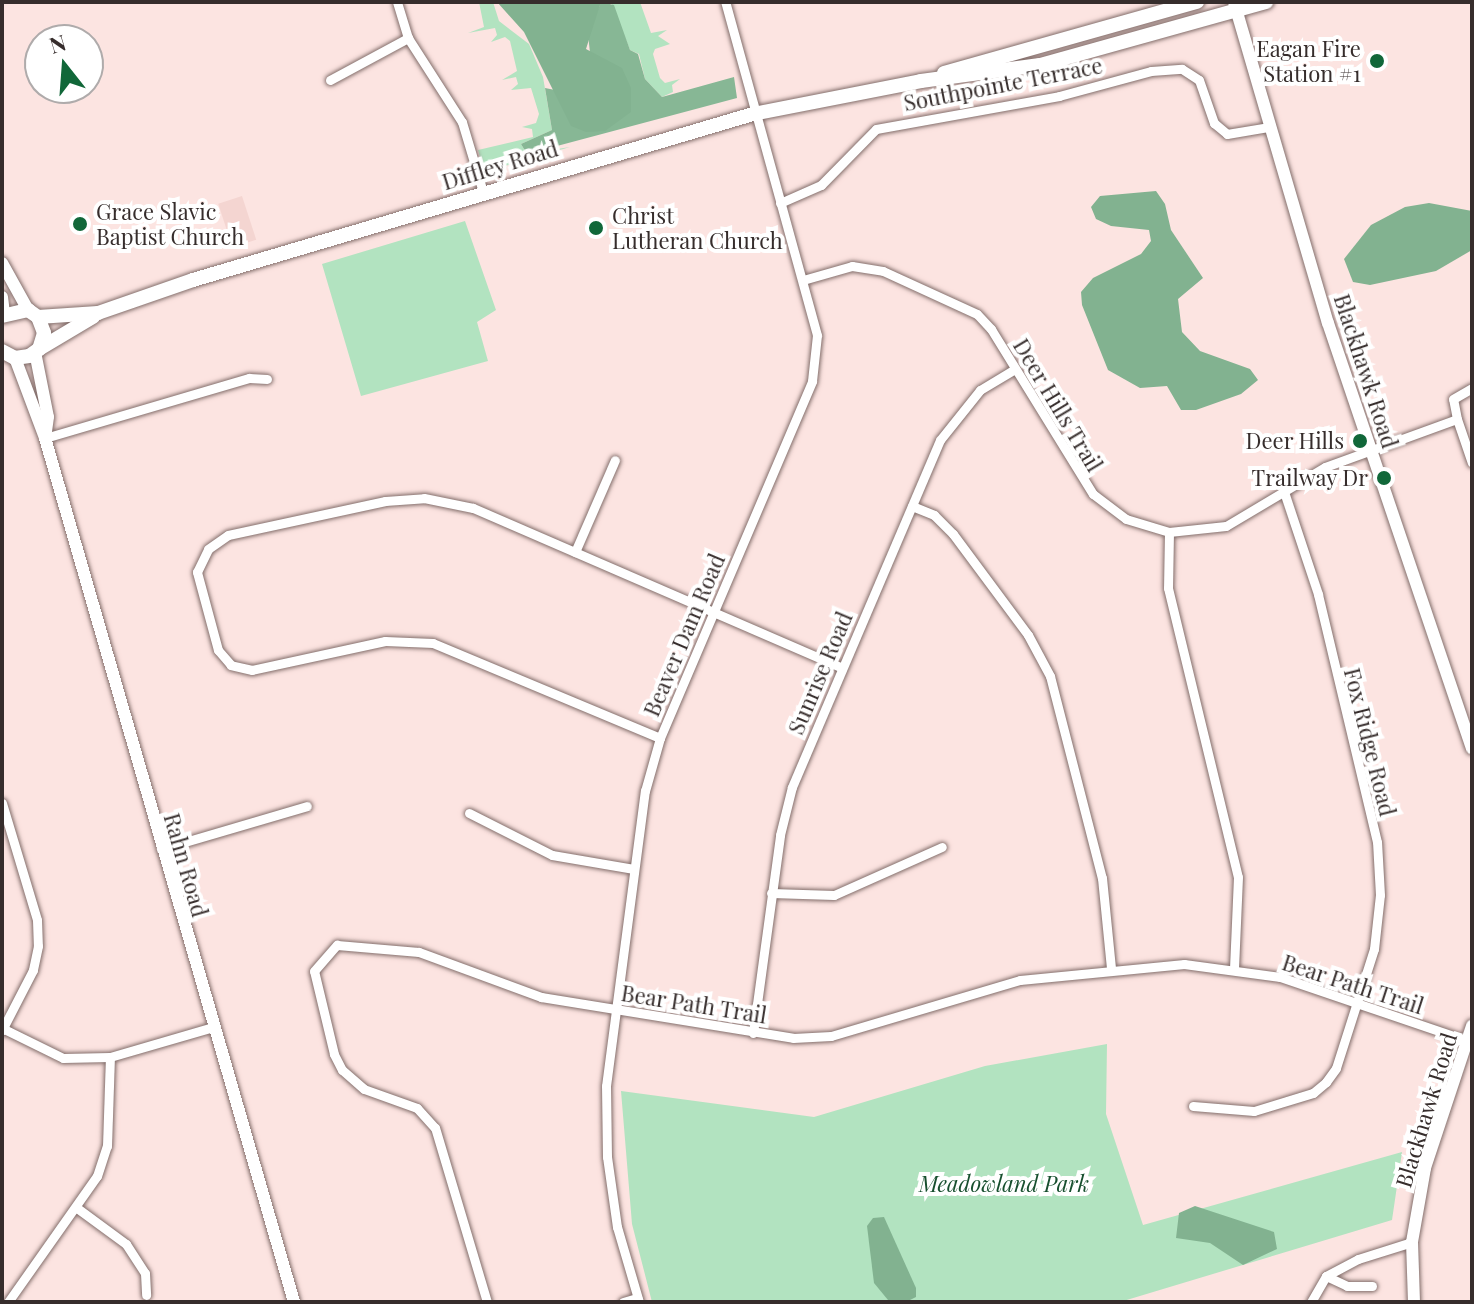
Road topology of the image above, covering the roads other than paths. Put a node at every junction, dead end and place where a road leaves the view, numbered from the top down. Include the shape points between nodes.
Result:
1 (397, 2) edge
2 (725, 2) edge
3 (1197, 2) edge
4 (1266, 2) edge
5 (1235, 7) edge
6 (408, 38) junction
7 (330, 80) dead end
8 (921, 81) junction
9 (753, 114) junction
10 (1269, 127) junction
11 (483, 192) junction
12 (780, 203) junction
13 (2, 263) edge
14 (803, 280) junction
15 (2, 297) edge
16 (98, 313) junction
17 (33, 314) junction
18 (3, 315) edge
19 (37, 350) junction
20 (6, 354) edge
21 (1015, 369) junction
22 (267, 379) dead end
23 (1472, 388) edge
24 (1457, 419) junction
25 (45, 438) junction
26 (1370, 451) junction
27 (615, 460) dead end
28 (1472, 463) edge
29 (1284, 492) junction
30 (912, 506) junction
31 (1169, 532) junction
32 (575, 552) junction
33 (713, 612) junction
34 (841, 667) junction
35 (660, 738) junction
36 (1472, 748) edge
37 (2, 803) edge
38 (307, 806) dead end
39 (469, 813) dead end
40 (942, 847) dead end
41 (161, 849) junction
42 (634, 869) junction
43 (771, 893) junction
44 (1234, 967) junction
45 (1111, 968) junction
46 (1358, 1004) junction
47 (616, 1010) junction
48 (1472, 1026) edge
49 (213, 1027) junction
50 (2, 1029) edge
51 (753, 1033) junction
52 (1468, 1041) junction
53 (110, 1057) junction
54 (1193, 1106) dead end
55 (77, 1208) junction
56 (1412, 1242) junction
57 (1326, 1276) junction
58 (1372, 1286) dead end
59 (146, 1295) dead end
60 (638, 1300) edge
61 (8, 1302) edge
62 (294, 1302) edge
63 (487, 1302) edge
64 (623, 1302) edge
65 (1311, 1302) edge
66 (1414, 1302) edge

1 - 6 street
2 - 9 street, Beaver Dam Road
3 - 8 main road, Diffley Road
4 - 5 main road, Diffley Road
5 - 8 main road, Diffley Road via 1040,65
5 - 10 street, Blackhawk Road
6 - 7 street
6 - 11 street via 462,122
8 - 9 main road, Diffley Road
9 - 11 main road, Diffley Road
9 - 12 street, Beaver Dam Road
10 - 12 street, Southpointe Terrace via 1227,134 1214,123 1199,80 1182,69 1151,71 1059,96 876,129 821,185
10 - 26 street, Blackhawk Road
11 - 16 main road, Diffley Road
12 - 14 street, Beaver Dam Road
13 - 17 street
14 - 21 street, Deer Hills Trail via 852,266 883,271 977,314
14 - 33 street, Beaver Dam Road via 817,335 812,381
15 - 18 street
16 - 17 main road, Diffley Road
16 - 19 main road, Diffley Road
17 - 18 main road, Diffley Road
17 - 19 main road via 44,333
19 - 20 main road, Diffley Road
19 - 25 street, Rahn Road via 48,417
20 - 25 street, Rahn Road
21 - 30 street, Sunrise Road via 980,390 955,415
21 - 31 street, Deer Hills Trail via 1093,494 1126,519
22 - 25 street via 249,378
23 - 24 street via 1453,399
24 - 26 street, Deer Hills Trail
24 - 28 street
25 - 41 street, Rahn Road
26 - 29 street, Deer Hills Trail via 1325,467
26 - 36 street, Blackhawk Road
27 - 32 street
29 - 31 street, Deer Hills Trail via 1226,526
29 - 46 street, Fox Ridge Road via 1318,594 1377,842 1380,895 1374,949
30 - 34 street, Sunrise Road
30 - 45 street via 934,515 953,534 1028,635 1050,676 1102,878
31 - 44 street via 1168,588 1238,877
32 - 33 street
32 - 35 street via 473,508 424,498 385,501 228,535 208,549 197,572 218,650 231,665 252,670 385,641 433,643
33 - 34 street
33 - 35 street, Beaver Dam Road
34 - 43 street, Sunrise Road via 792,787
35 - 42 street, Beaver Dam Road via 645,791
37 - 50 street via 37,920 38,946 33,970
38 - 41 street
39 - 42 street via 552,855
40 - 43 street via 834,895
41 - 49 street, Rahn Road
42 - 47 street, Beaver Dam Road
43 - 51 street, Sunrise Road
44 - 45 street, Bear Path Trail
44 - 46 street, Bear Path Trail
45 - 51 street, Bear Path Trail via 1020,980 831,1036
46 - 52 street, Bear Path Trail
46 - 54 street, Fox Ridge Road via 1336,1068 1313,1093 1254,1111
47 - 51 street, Bear Path Trail
47 - 60 street, Beaver Dam Road via 606,1086 607,1157 617,1227
47 - 63 street, Bear Path Trail via 541,997 419,952 337,945 318,961 314,986 342,1070 364,1089 417,1108 435,1128
48 - 52 street, Blackhawk Road
49 - 53 street
49 - 62 street, Rahn Road
50 - 53 street via 63,1058
52 - 56 street, Blackhawk Road via 1425,1168
53 - 55 street via 107,1146
55 - 59 street via 126,1244 145,1273
55 - 61 street
56 - 57 street via 1358,1259
56 - 66 street, Blackhawk Road
57 - 58 street via 1347,1286
57 - 65 street
60 - 64 street

